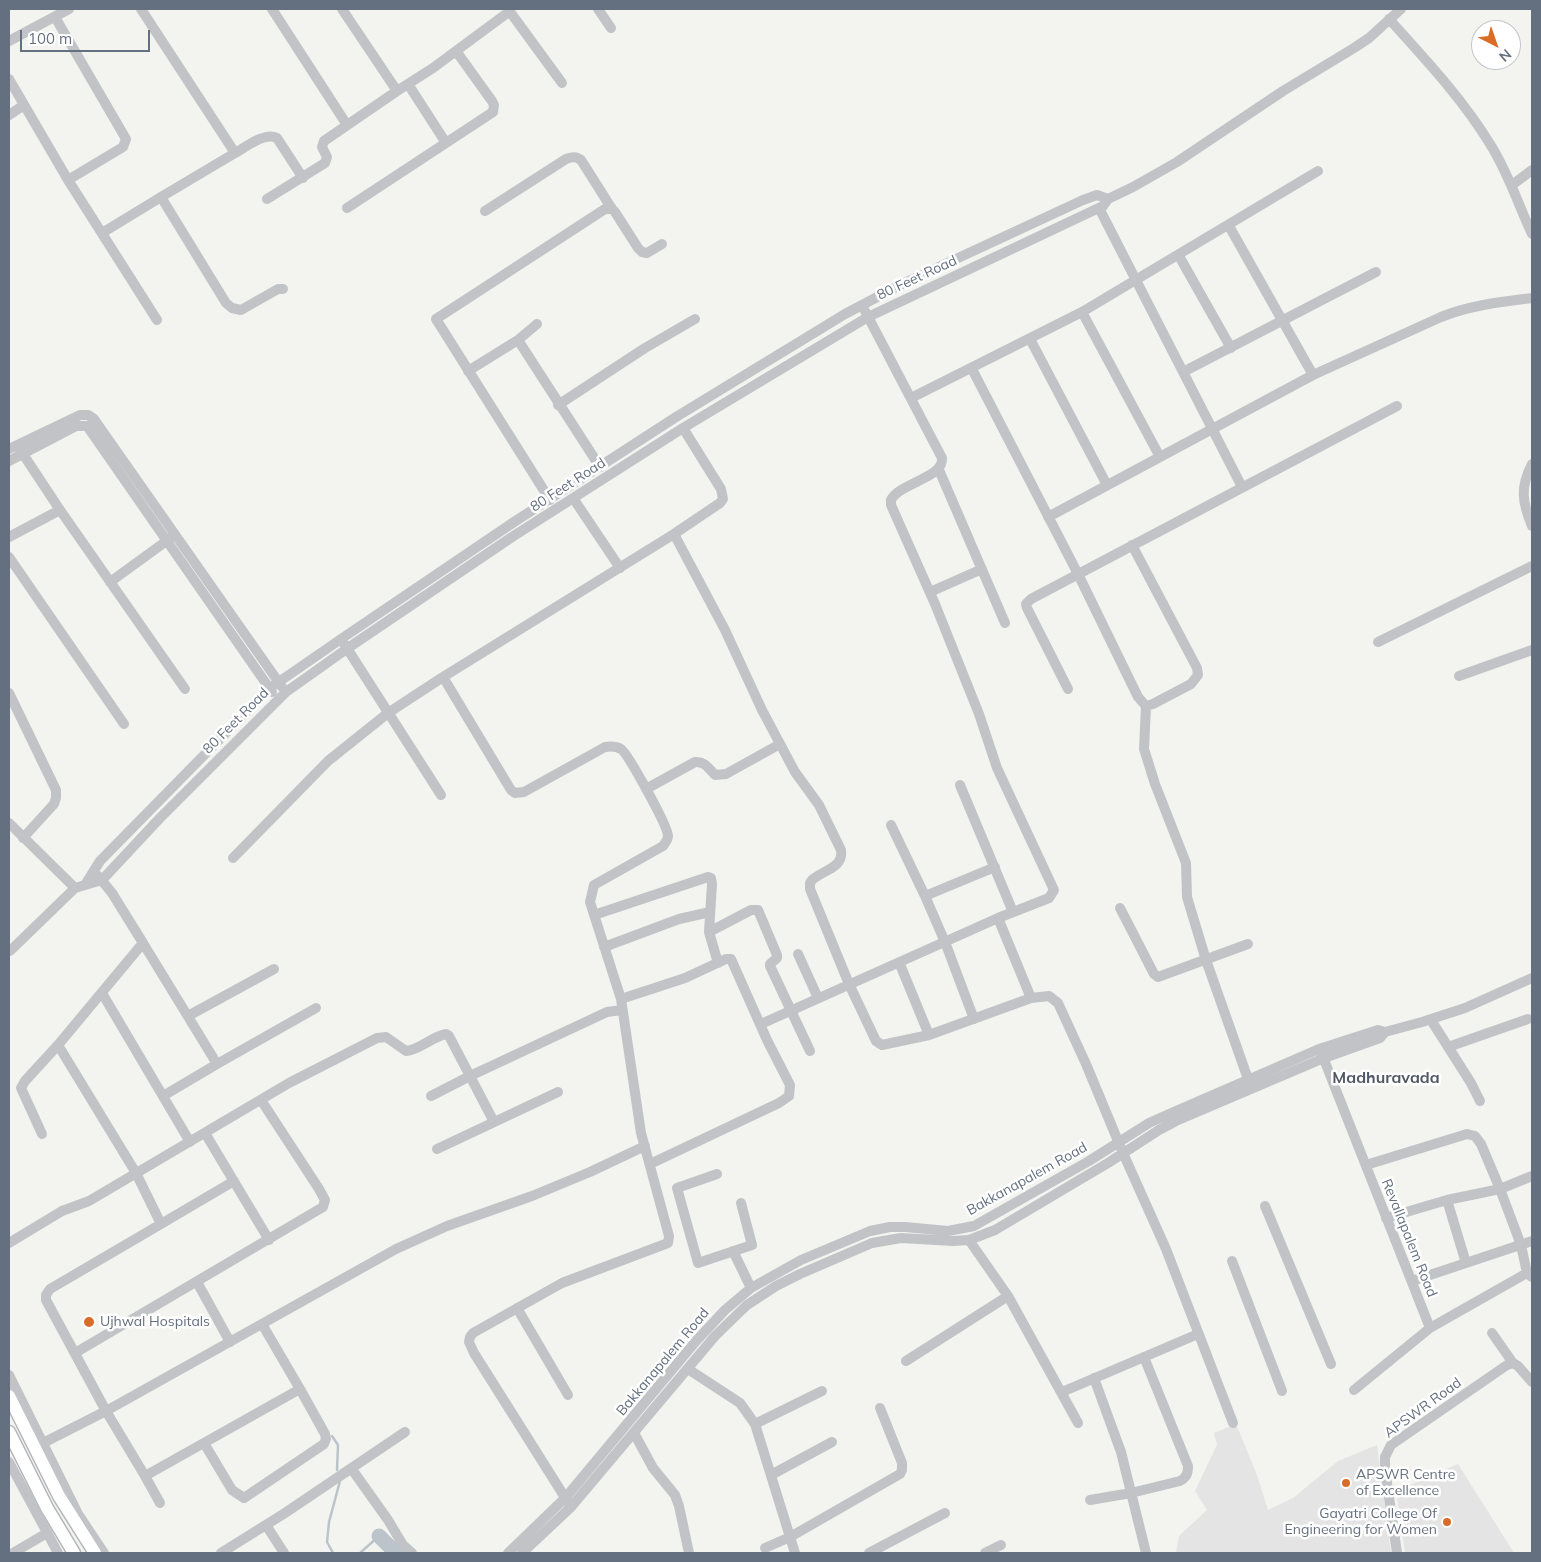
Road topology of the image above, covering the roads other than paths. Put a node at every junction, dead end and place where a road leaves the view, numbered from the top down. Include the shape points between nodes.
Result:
1 (69, 9) edge
2 (141, 9) edge
3 (272, 9) edge
4 (342, 9) edge
5 (598, 9) edge
6 (1401, 9) edge
7 (509, 10) edge
8 (55, 17) junction
9 (1389, 20) junction
10 (611, 28) dead end
11 (9, 41) edge
12 (456, 51) junction
13 (9, 79) edge
14 (562, 83) dead end
15 (408, 84) junction
16 (397, 91) junction
17 (24, 105) junction
18 (9, 115) edge
19 (347, 124) junction
20 (446, 143) junction
21 (235, 153) junction
22 (1532, 170) edge
23 (1318, 171) dead end
24 (303, 178) junction
25 (68, 180) junction
26 (1512, 185) junction
27 (161, 197) junction
28 (1108, 199) junction
29 (267, 200) dead end
30 (347, 208) dead end
31 (1099, 208) junction
32 (612, 209) junction
33 (485, 211) dead end
34 (1229, 226) junction
35 (102, 233) junction
36 (1532, 234) edge
37 (662, 244) dead end
38 (1179, 256) junction
39 (1376, 272) dead end
40 (1136, 281) junction
41 (283, 289) dead end
42 (1532, 298) edge
43 (862, 305) junction
44 (1082, 312) junction
45 (868, 317) junction
46 (694, 319) dead end
47 (157, 320) dead end
48 (1282, 321) junction
49 (537, 324) dead end
50 (1030, 339) junction
51 (518, 340) junction
52 (1231, 348) junction
53 (972, 369) junction
54 (468, 371) junction
55 (1183, 372) junction
56 (1313, 375) junction
57 (911, 398) junction
58 (558, 405) junction
59 (1397, 406) dead end
60 (683, 428) junction
61 (1212, 429) junction
62 (12, 447) edge
63 (22, 454) junction
64 (1160, 457) junction
65 (9, 461) edge
66 (1532, 464) edge
67 (600, 467) junction
68 (939, 470) junction
69 (1107, 486) junction
70 (1242, 487) junction
71 (573, 498) junction
72 (550, 500) junction
73 (60, 510) junction
74 (1048, 517) junction
75 (1532, 526) edge
76 (674, 534) junction
77 (9, 537) edge
78 (171, 538) junction
79 (1132, 545) junction
80 (9, 557) edge
81 (1532, 566) edge
82 (620, 568) junction
83 (982, 569) junction
84 (1078, 574) junction
85 (110, 582) junction
86 (930, 592) junction
87 (1005, 623) dead end
88 (341, 639) junction
89 (1378, 642) dead end
90 (348, 648) junction
91 (1532, 650) edge
92 (1459, 676) dead end
93 (444, 677) junction
94 (274, 685) junction
95 (1068, 688) dead end
96 (185, 689) dead end
97 (286, 692) junction
98 (9, 693) edge
99 (277, 699) junction
100 (1146, 706) junction
101 (388, 713) junction
102 (124, 724) dead end
103 (780, 744) junction
104 (960, 785) dead end
105 (646, 789) junction
106 (441, 795) dead end
107 (9, 823) edge
108 (892, 825) dead end
109 (23, 838) junction
110 (233, 858) dead end
111 (995, 867) junction
112 (94, 871) junction
113 (102, 880) junction
114 (80, 887) junction
115 (925, 896) junction
116 (1120, 908) dead end
117 (710, 912) junction
118 (1012, 912) junction
119 (594, 915) junction
120 (998, 918) junction
121 (709, 932) junction
122 (945, 942) junction
123 (143, 943) junction
124 (1248, 944) dead end
125 (604, 947) junction
126 (10, 951) edge
127 (798, 954) dead end
128 (1206, 960) junction
129 (899, 962) junction
130 (718, 963) junction
131 (274, 969) dead end
132 (1532, 976) edge
133 (849, 984) junction
134 (102, 993) junction
135 (818, 998) junction
136 (1031, 998) junction
137 (621, 999) junction
138 (316, 1008) dead end
139 (622, 1010) junction
140 (791, 1010) junction
141 (188, 1016) junction
142 (974, 1019) junction
143 (1528, 1019) dead end
144 (1431, 1020) junction
145 (761, 1024) junction
146 (929, 1035) junction
147 (58, 1045) junction
148 (1448, 1047) junction
149 (810, 1051) dead end
150 (1322, 1054) junction
151 (217, 1064) junction
152 (470, 1076) junction
153 (1248, 1079) junction
154 (558, 1092) dead end
155 (163, 1096) junction
156 (431, 1096) dead end
157 (261, 1100) junction
158 (1480, 1101) dead end
159 (494, 1122) junction
160 (206, 1133) junction
161 (42, 1134) dead end
162 (190, 1142) junction
163 (644, 1146) junction
164 (1121, 1148) junction
165 (437, 1150) dead end
166 (650, 1164) junction
167 (1366, 1164) junction
168 (136, 1173) junction
169 (717, 1174) dead end
170 (1532, 1176) edge
171 (234, 1181) junction
172 (1500, 1189) junction
173 (1447, 1200) junction
174 (741, 1203) dead end
175 (1265, 1206) dead end
176 (1386, 1218) junction
177 (161, 1224) junction
178 (269, 1240) junction
179 (969, 1240) junction
180 (1532, 1241) edge
181 (9, 1243) edge
182 (1521, 1245) junction
183 (733, 1251) junction
184 (1232, 1261) dead end
185 (1466, 1263) junction
186 (1530, 1275) edge
187 (1412, 1281) junction
188 (197, 1282) junction
189 (751, 1288) junction
190 (1008, 1296) junction
191 (517, 1308) junction
192 (262, 1324) junction
193 (1430, 1328) junction
194 (1492, 1333) dead end
195 (1198, 1334) junction
196 (230, 1342) junction
197 (74, 1353) junction
198 (1144, 1357) junction
199 (906, 1361) dead end
200 (1513, 1363) junction
201 (1331, 1364) dead end
202 (688, 1369) junction
203 (9, 1375) edge
204 (1094, 1378) junction
205 (1532, 1382) edge
206 (300, 1389) junction
207 (1354, 1390) dead end
208 (822, 1391) dead end
209 (1282, 1391) dead end
210 (1062, 1392) junction
211 (568, 1395) dead end
212 (9, 1396) edge
213 (880, 1408) dead end
214 (106, 1411) junction
215 (1078, 1423) dead end
216 (1233, 1423) dead end
217 (755, 1424) junction
218 (9, 1432) edge
219 (405, 1432) dead end
220 (634, 1433) junction
221 (832, 1442) dead end
222 (204, 1443) junction
223 (43, 1444) junction
224 (9, 1462) edge
225 (351, 1468) junction
226 (144, 1476) junction
227 (772, 1479) junction
228 (1131, 1493) junction
229 (1090, 1500) dead end
230 (569, 1502) junction
231 (160, 1503) dead end
232 (945, 1513) dead end
233 (266, 1525) junction
234 (47, 1533) junction
235 (790, 1537) junction
236 (1001, 1545) dead end
237 (765, 1548) dead end
238 (13, 1553) edge
239 (58, 1553) edge
240 (74, 1553) edge
241 (95, 1553) edge
242 (104, 1553) edge
243 (220, 1553) edge
244 (284, 1553) edge
245 (412, 1553) edge
246 (508, 1553) edge
247 (522, 1553) edge
248 (689, 1553) edge
249 (795, 1553) edge
250 (869, 1553) edge
251 (985, 1553) edge
252 (1146, 1553) edge
253 (1397, 1553) edge

1 - 8 street
2 - 21 street
3 - 19 street
4 - 16 street
5 - 10 street
6 - 9 street
7 - 12 street
7 - 14 street
8 - 11 street
8 - 25 street via 126,139 123,147
9 - 26 street via 1464,104 1491,144
9 - 28 street via 1361,43 1177,162
12 - 15 street
12 - 20 street via 494,109
13 - 17 street
15 - 16 street
15 - 20 street
16 - 19 street
17 - 18 street
17 - 25 street
19 - 24 street via 322,144 327,157 325,163
20 - 30 street
21 - 24 street via 266,136 272,136 277,138
21 - 27 street
22 - 26 street
23 - 34 street
24 - 29 street
25 - 35 street
26 - 36 street
27 - 35 street
27 - 41 street via 232,308 241,310
28 - 31 street, 80 Feet Road
28 - 43 street via 1096,195 1090,197
31 - 40 street
31 - 45 street, 80 Feet Road
32 - 33 street via 577,157 566,159
32 - 37 street via 642,252 647,253
32 - 54 street via 599,211 436,319
34 - 38 street
34 - 48 street
35 - 47 street
38 - 40 street
38 - 52 street
39 - 48 street
40 - 44 street
40 - 55 street
42 - 56 street via 1461,309
43 - 45 street
43 - 67 street via 676,417
44 - 50 street
44 - 64 street
45 - 57 street
45 - 60 street, 80 Feet Road
46 - 58 street
48 - 52 street
48 - 56 street
49 - 51 street
50 - 53 street
50 - 69 street
51 - 54 street
51 - 58 street
52 - 55 street
53 - 57 street
53 - 74 street
54 - 72 street
55 - 61 street
56 - 61 street
57 - 68 street via 942,458
58 - 67 street
59 - 70 street
60 - 71 street, 80 Feet Road
60 - 76 street via 721,489 723,499
61 - 64 street
61 - 70 street
62 - 63 street
62 - 78 street via 80,415 88,415 94,419
63 - 65 street
63 - 73 street
63 - 78 street via 76,426 87,426
64 - 69 street
66 - 75 street via 1524,485 1523,500
67 - 72 street
68 - 83 street
68 - 86 street via 896,493 890,500
69 - 74 street
70 - 79 street
71 - 82 street
71 - 90 street, 80 Feet Road
72 - 88 street
73 - 77 street
73 - 85 street
74 - 84 street
76 - 82 street
76 - 103 street
78 - 85 street
78 - 94 street
79 - 84 street
79 - 100 street via 1198,675 1191,684
80 - 102 street
81 - 89 street
82 - 93 street
83 - 86 street
83 - 87 street
84 - 95 street via 1030,598 1026,604
84 - 100 street via 1138,697
85 - 96 street
86 - 118 street via 997,768 1052,884 1053,894 1049,898
88 - 90 street
88 - 94 street
90 - 97 street, 80 Feet Road
90 - 101 street
91 - 92 street
93 - 101 street
93 - 105 street via 515,793 524,792 612,746 626,754
94 - 97 street
94 - 99 street
94 - 112 street
97 - 99 street, 80 Feet Road
98 - 109 street via 56,790 54,804
99 - 113 street, 80 Feet Road
100 - 128 street via 1144,749 1154,784 1186,863 1187,897
101 - 106 street
101 - 110 street via 328,761
103 - 105 street via 726,774 715,775 700,761
103 - 133 street via 819,806 842,855 836,865 815,877 810,889
104 - 111 street
105 - 119 street via 667,831 667,841 594,885 590,902
107 - 109 street
108 - 115 street
109 - 114 street
111 - 115 street
111 - 118 street
112 - 113 street
112 - 114 street
113 - 114 street
113 - 123 street
114 - 126 street
115 - 122 street
116 - 128 street via 1158,977
117 - 119 street via 712,884 708,877
117 - 121 street
117 - 125 street via 679,919
118 - 120 street
119 - 125 street
120 - 122 street
120 - 136 street
121 - 130 street
121 - 140 street via 751,910 758,910 777,955 770,966
122 - 129 street
122 - 142 street
123 - 134 street
123 - 141 street
124 - 128 street
125 - 137 street
127 - 135 street
128 - 153 street
129 - 133 street
129 - 146 street
130 - 137 street via 685,978
130 - 145 street via 731,959
131 - 141 street
132 - 144 street, Bakkanapalem Road via 1465,1008
133 - 135 street
133 - 146 street via 876,1041 882,1045
134 - 147 street
134 - 155 street
135 - 140 street
136 - 142 street
136 - 164 street via 1049,996 1058,1004
137 - 139 street
138 - 151 street
139 - 152 street via 606,1012
139 - 163 street
140 - 145 street
140 - 149 street
141 - 151 street
142 - 146 street
143 - 148 street
144 - 148 street
144 - 150 street, Bakkanapalem Road via 1385,1032 1378,1030
145 - 166 street via 790,1085 789,1096
147 - 161 street via 21,1088
147 - 168 street
148 - 158 street
150 - 153 street, Bakkanapalem Road
150 - 164 street
150 - 167 street, Revallapalem Road
151 - 155 street
152 - 156 street
152 - 157 street via 446,1034 434,1037 413,1051 406,1051 386,1037 377,1038
152 - 159 street
153 - 164 street, Bakkanapalem Road via 1149,1123
154 - 159 street
155 - 162 street
157 - 160 street
157 - 178 street via 325,1200 323,1207
159 - 165 street
160 - 162 street
160 - 171 street
162 - 168 street
163 - 166 street
163 - 192 street via 532,1196 396,1248
164 - 179 street via 995,1230
164 - 189 street, Bakkanapalem Road via 974,1226 948,1231 890,1227 870,1231 801,1260
164 - 195 street via 1166,1249
166 - 191 street via 670,1236 668,1243 562,1283
167 - 172 street via 1467,1134 1475,1136 1480,1144
167 - 176 street, Revallapalem Road
168 - 177 street
168 - 181 street
169 - 183 street via 677,1188 698,1263
170 - 172 street
171 - 177 street
171 - 178 street
172 - 173 street
172 - 182 street
173 - 176 street
173 - 185 street
174 - 183 street via 752,1245
175 - 201 street
176 - 187 street, Revallapalem Road
177 - 197 street via 50,1289 46,1300
178 - 188 street
179 - 190 street
179 - 202 street via 888,1239 830,1260 776,1286 747,1306 715,1336
180 - 182 street
182 - 185 street
182 - 186 street
183 - 189 street
184 - 209 street
185 - 187 street
186 - 193 street
187 - 193 street, Revallapalem Road
188 - 196 street
188 - 197 street
189 - 230 street, Bakkanapalem Road via 696,1341
190 - 199 street
190 - 210 street
191 - 211 street
191 - 230 street via 474,1333 469,1342
192 - 196 street
192 - 206 street
193 - 207 street
194 - 200 street
195 - 198 street
195 - 216 street
196 - 214 street
197 - 214 street
198 - 204 street
198 - 228 street via 1188,1472 1180,1481
200 - 205 street
200 - 253 street, APSWR Road via 1391,1445 1385,1457 1385,1469
202 - 217 street via 740,1403
202 - 220 street
203 - 223 street
204 - 210 street
204 - 228 street via 1121,1452
206 - 222 street
206 - 222 street via 325,1434 324,1444 244,1498 232,1490
208 - 217 street
210 - 215 street
212 - 241 main road via 59,1496
213 - 235 street via 902,1463 900,1474
214 - 223 street
214 - 226 street
217 - 227 street
218 - 240 main road
219 - 225 street
220 - 230 street
220 - 248 street via 658,1474 675,1495
221 - 227 street
222 - 226 street
223 - 242 street via 78,1514
224 - 234 street
225 - 233 street
225 - 245 street via 403,1545
226 - 231 street
227 - 235 street
228 - 229 street
228 - 252 street
230 - 246 street, Bakkanapalem Road
230 - 247 street
232 - 250 street
233 - 243 street
233 - 244 street
234 - 238 street
234 - 239 street
235 - 237 street
235 - 249 street
236 - 251 street

